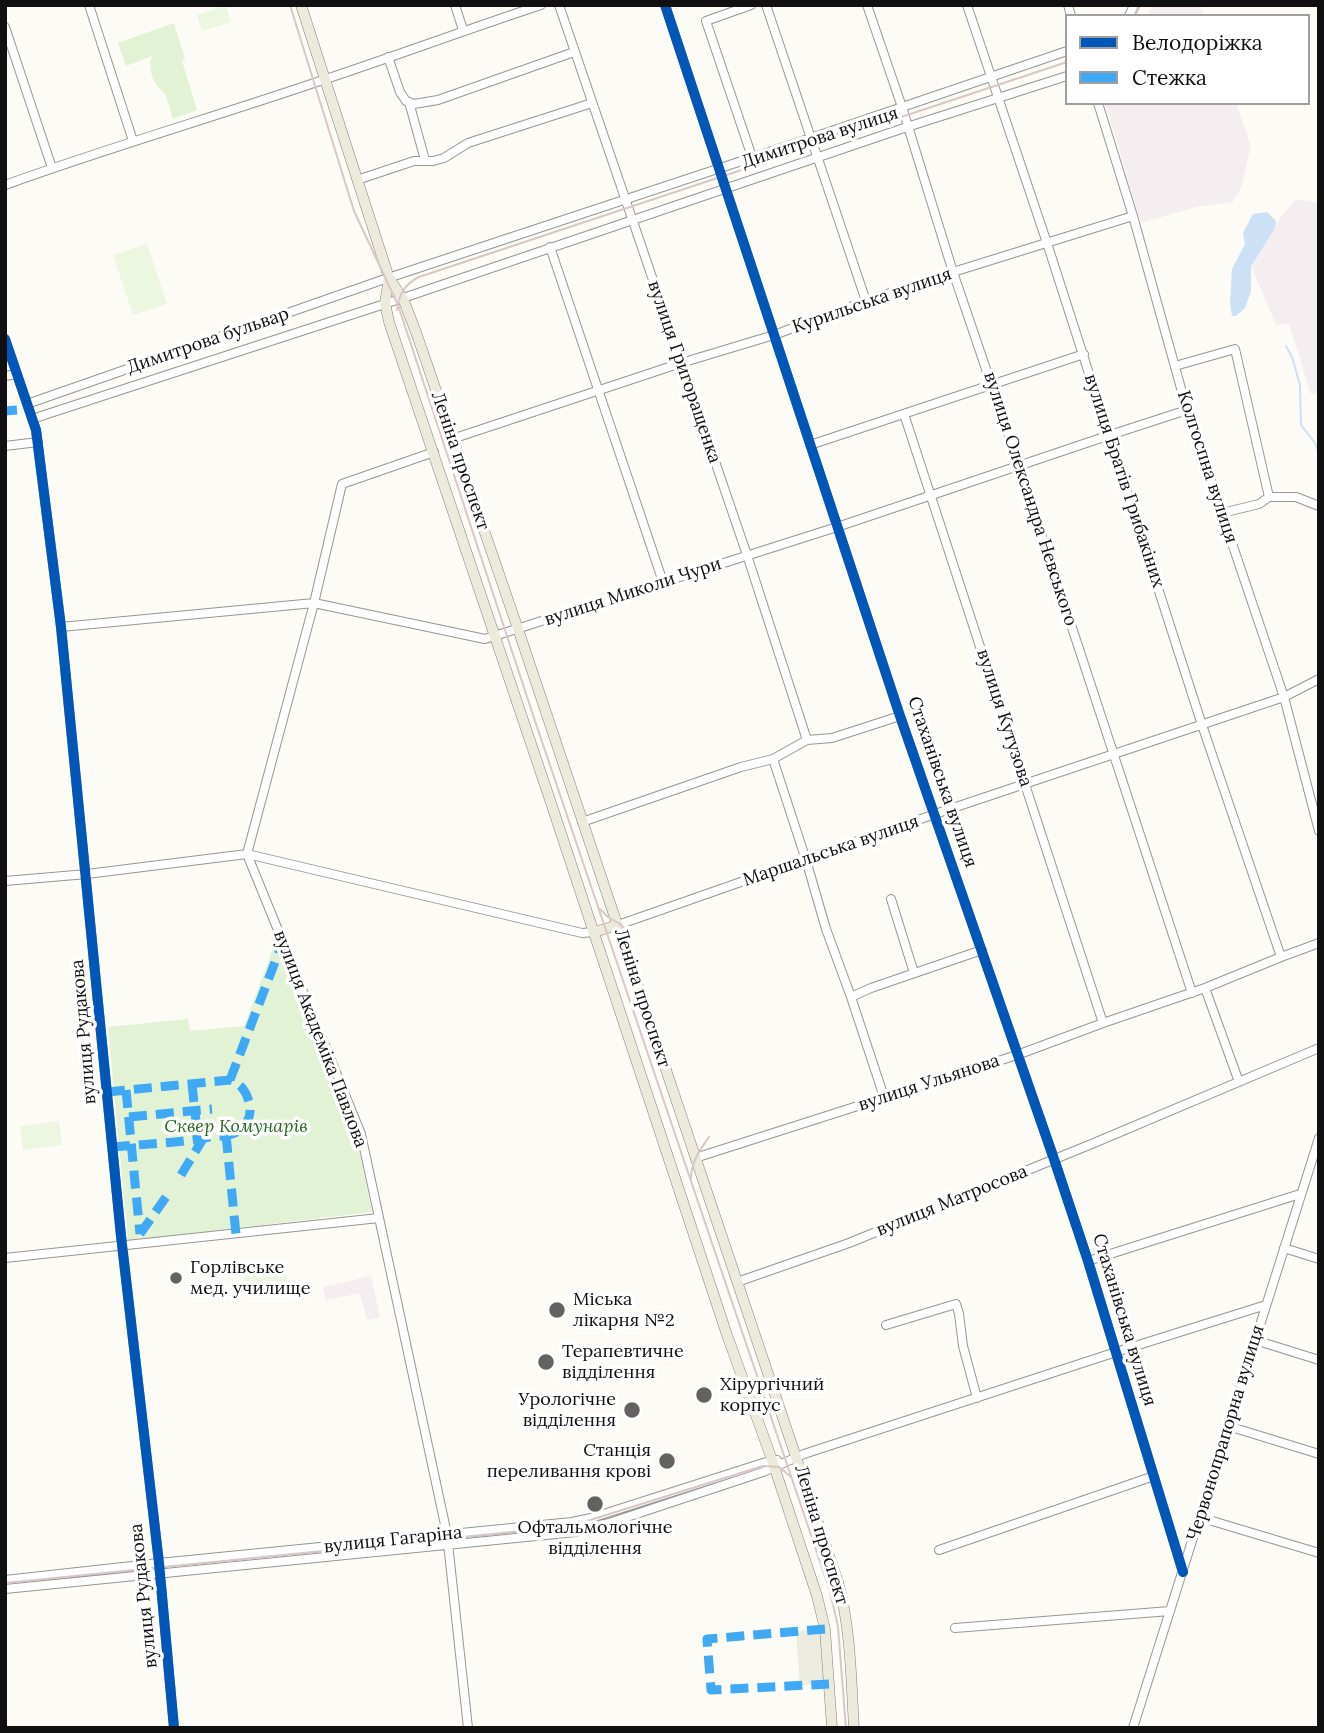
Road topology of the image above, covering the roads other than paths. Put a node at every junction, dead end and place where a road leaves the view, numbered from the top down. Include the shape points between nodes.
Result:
1 (89, 5) edge
2 (301, 5) edge
3 (456, 5) edge
4 (541, 5) edge
5 (559, 5) edge
6 (665, 5) edge
7 (751, 5) edge
8 (766, 5) edge
9 (867, 5) edge
10 (967, 5) edge
11 (5, 27) edge
12 (463, 30) junction
13 (575, 52) junction
14 (1065, 52) edge
15 (388, 57) junction
16 (992, 76) junction
17 (1065, 77) edge
18 (324, 79) junction
19 (999, 98) junction
20 (409, 102) junction
21 (592, 103) junction
22 (1099, 105) edge
23 (902, 107) junction
24 (907, 127) junction
25 (811, 138) junction
26 (133, 141) junction
27 (752, 157) junction
28 (819, 158) junction
29 (425, 160) junction
30 (52, 168) junction
31 (720, 168) junction
32 (357, 180) junction
33 (5, 186) edge
34 (726, 188) junction
35 (625, 199) junction
36 (1133, 216) junction
37 (632, 219) junction
38 (1047, 243) junction
39 (550, 247) junction
40 (953, 272) junction
41 (389, 278) junction
42 (402, 298) junction
43 (866, 301) junction
44 (386, 303) junction
45 (774, 335) junction
46 (5, 339) edge
47 (1084, 355) junction
48 (681, 363) junction
49 (1175, 366) junction
50 (17, 374) junction
51 (5, 376) edge
52 (992, 385) junction
53 (598, 392) junction
54 (27, 404) junction
55 (1187, 410) junction
56 (904, 414) junction
57 (32, 419) junction
58 (1110, 435) junction
59 (452, 439) junction
60 (38, 442) junction
61 (810, 445) junction
62 (5, 446) edge
63 (433, 452) junction
64 (1019, 466) junction
65 (931, 495) junction
66 (1269, 497) junction
67 (1319, 507) edge
68 (1222, 513) junction
69 (837, 527) junction
70 (747, 555) junction
71 (663, 582) junction
72 (314, 603) junction
73 (61, 627) junction
74 (518, 629) junction
75 (496, 636) junction
76 (1319, 680) edge
77 (1284, 697) junction
78 (900, 716) junction
79 (1202, 724) junction
80 (807, 740) junction
81 (1114, 754) junction
82 (773, 759) junction
83 (1026, 784) junction
84 (935, 814) junction
85 (582, 822) junction
86 (1319, 831) edge
87 (247, 854) junction
88 (806, 860) junction
89 (87, 874) junction
90 (5, 881) edge
91 (891, 899) dead end
92 (618, 925) junction
93 (594, 932) junction
94 (1319, 943) edge
95 (982, 950) junction
96 (1281, 957) junction
97 (914, 973) junction
98 (1205, 988) junction
99 (1192, 993) junction
100 (851, 997) junction
101 (1103, 1023) junction
102 (1319, 1048) edge
103 (1017, 1055) junction
104 (1239, 1082) junction
105 (884, 1097) junction
106 (1319, 1138) edge
107 (695, 1158) junction
108 (1054, 1159) junction
109 (1315, 1159) edge
110 (1300, 1194) junction
111 (379, 1218) junction
112 (123, 1247) junction
113 (1284, 1248) junction
114 (5, 1258) edge
115 (1319, 1259) edge
116 (1088, 1261) junction
117 (737, 1282) junction
118 (1266, 1305) junction
119 (886, 1325) dead end
120 (1255, 1340) junction
121 (1116, 1352) junction
122 (1319, 1360) edge
123 (977, 1398) junction
124 (1228, 1426) junction
125 (1319, 1454) edge
126 (797, 1457) junction
127 (775, 1468) junction
128 (1154, 1476) junction
129 (1199, 1517) junction
130 (447, 1534) junction
131 (1174, 1541) junction
132 (449, 1545) junction
133 (1191, 1545) junction
134 (939, 1550) dead end
135 (1319, 1553) edge
136 (159, 1563) junction
137 (1183, 1572) junction
138 (160, 1574) junction
139 (5, 1580) edge
140 (5, 1589) edge
141 (1170, 1611) junction
142 (955, 1628) dead end
143 (174, 1728) edge
144 (468, 1728) edge
145 (832, 1728) edge
146 (854, 1728) edge
147 (1133, 1728) edge

1 - 26 street
2 - 18 main road, Леніна проспект
3 - 12 street
4 - 12 street
5 - 13 street, вулиця Григоращенка
6 - 31 street, Стаханівська вулиця
7 - 27 street via 706,21
8 - 25 street
9 - 23 street, вулиця Олександра Невського
10 - 16 street, вулиця Братів Грибакіних
11 - 30 street
12 - 15 street
13 - 20 street via 438,100
13 - 21 street, вулиця Григоращенка
14 - 16 street, Димитрова вулиця
15 - 18 street
15 - 20 street via 400,92
16 - 19 street, вулиця Братів Грибакіних
16 - 23 street, Димитрова вулиця
17 - 19 street, Димитрова вулиця
18 - 26 street
18 - 32 main road, Леніна проспект
19 - 24 street, Димитрова вулиця
19 - 38 street, вулиця Братів Грибакіних
20 - 29 street
21 - 29 street via 468,143 444,158
21 - 35 street, вулиця Григоращенка
22 - 36 street, Колгоспна вулиця
23 - 24 street, вулиця Олександра Невського
23 - 25 street, Димитрова вулиця
24 - 28 street, Димитрова вулиця
24 - 40 street, вулиця Олександра Невського
25 - 27 street, Димитрова вулиця
25 - 28 street
26 - 30 street
27 - 31 street, Димитрова вулиця
28 - 34 street, Димитрова вулиця
28 - 43 street
29 - 32 street
30 - 33 street
31 - 34 street, Стаханівська вулиця
31 - 35 street, Димитрова вулиця
32 - 41 main road, Леніна проспект
34 - 37 street, Димитрова вулиця
34 - 45 street, Стаханівська вулиця
35 - 37 street, вулиця Григоращенка
35 - 41 street, Димитрова вулиця
36 - 38 street, Курильська вулиця
36 - 49 street, Колгоспна вулиця
37 - 39 street, Димитрова вулиця
37 - 48 street, вулиця Григоращенка
38 - 40 street, Курильська вулиця
38 - 47 street, вулиця Братів Грибакіних
39 - 42 street, Димитрова вулиця
39 - 53 street
40 - 43 street, Курильська вулиця
40 - 52 street, вулиця Олександра Невського
41 - 42 main road, Леніна проспект
41 - 44 main road, Леніна проспект
41 - 54 street, Димитрова бульвар
42 - 44 street, Димитрова вулиця
42 - 59 main road, Леніна проспект
43 - 45 street, Курильська вулиця
44 - 57 street, Димитрова бульвар
44 - 63 main road, Леніна проспект
45 - 48 street, Курильська вулиця
45 - 61 street, Стаханівська вулиця
46 - 50 street, вулиця Рудакова
47 - 52 street
47 - 58 street, вулиця Братів Грибакіних
48 - 53 street, Курильська вулиця
48 - 70 street, вулиця Григоращенка
49 - 55 street, Колгоспна вулиця
49 - 66 street via 1235,349
50 - 51 street
50 - 54 street, вулиця Рудакова
52 - 56 street
52 - 64 street, вулиця Олександра Невського
53 - 59 street, Курильська вулиця
53 - 71 street
54 - 57 street, вулиця Рудакова
55 - 58 street, вулиця Миколи Чури
55 - 68 street, Колгоспна вулиця
56 - 61 street
56 - 65 street, вулиця Кутузова
57 - 60 street, вулиця Рудакова
58 - 64 street, вулиця Миколи Чури
58 - 79 street, вулиця Братів Грибакіних
59 - 74 main road, Леніна проспект
60 - 62 street
60 - 73 street, вулиця Рудакова
61 - 69 street, Стаханівська вулиця
63 - 72 street via 342,484
63 - 75 main road, Леніна проспект
64 - 65 street, вулиця Миколи Чури
64 - 81 street, вулиця Олександра Невського
65 - 69 street, вулиця Миколи Чури
65 - 83 street, вулиця Кутузова
66 - 67 street via 1296,497
66 - 68 street
68 - 77 street, Колгоспна вулиця
69 - 70 street, вулиця Миколи Чури
69 - 78 street, Стаханівська вулиця
70 - 71 street, вулиця Миколи Чури
70 - 80 street, вулиця Григоращенка
71 - 74 street, вулиця Миколи Чури
72 - 73 street, вулиця Миколи Чури
72 - 75 street, вулиця Миколи Чури via 485,639
72 - 87 street
73 - 89 street, вулиця Рудакова
74 - 75 street, вулиця Миколи Чури
74 - 85 main road, Леніна проспект
75 - 93 main road, Леніна проспект
76 - 77 street, Маршальська вулиця
77 - 79 street, Маршальська вулиця
77 - 86 street, Колгоспна вулиця
78 - 80 street via 832,738
78 - 84 street, Стаханівська вулиця
79 - 81 street, Маршальська вулиця
79 - 96 street, вулиця Братів Грибакіних
80 - 82 street
81 - 83 street, Маршальська вулиця
81 - 99 street, вулиця Олександра Невського
82 - 85 street
82 - 88 street
83 - 84 street, Маршальська вулиця
83 - 101 street, вулиця Кутузова
84 - 88 street, Маршальська вулиця
84 - 95 street, Стаханівська вулиця
85 - 92 main road, Леніна проспект
87 - 89 street
87 - 93 street via 582,933
87 - 111 street, вулиця Академіка Павлова via 361,1134
88 - 92 street, Маршальська вулиця
88 - 100 street
89 - 90 street
89 - 112 street, вулиця Рудакова
91 - 97 street
92 - 93 main road
92 - 107 main road, Леніна проспект
93 - 127 main road, Леніна проспект
94 - 96 street, вулиця Ульянова
95 - 97 street
95 - 103 street, Стаханівська вулиця
96 - 98 street, вулиця Ульянова
97 - 100 street
98 - 99 street, вулиця Ульянова
98 - 104 street
99 - 101 street, вулиця Ульянова
100 - 105 street
101 - 103 street, вулиця Ульянова
102 - 104 street, вулиця Матросова
103 - 105 street, вулиця Ульянова
103 - 108 street, Стаханівська вулиця
104 - 108 street, вулиця Матросова
105 - 107 street, вулиця Ульянова
106 - 109 street, Червонопрапорна вулиця
107 - 117 main road, Леніна проспект
108 - 116 street, Стаханівська вулиця
108 - 117 street, вулиця Матросова via 849,1243
109 - 110 street, Червонопрапорна вулиця
110 - 113 street, Червонопрапорна вулиця
110 - 116 street
111 - 112 street
111 - 130 street, вулиця Академіка Павлова
112 - 114 street
112 - 136 street, вулиця Рудакова
113 - 115 street
113 - 118 street, Червонопрапорна вулиця
116 - 121 street, Стаханівська вулиця
117 - 126 main road, Леніна проспект
118 - 120 street, Червонопрапорна вулиця
118 - 121 street
119 - 123 street via 956,1304
120 - 122 street
120 - 124 street, Червонопрапорна вулиця
121 - 123 street
121 - 128 street, Стаханівська вулиця
123 - 126 street
124 - 125 street
124 - 129 street, Червонопрапорна вулиця
126 - 127 street
126 - 146 main road, Леніна проспект via 843,1600
127 - 130 street, вулиця Гагаріна via 582,1520
127 - 132 street, вулиця Гагаріна via 584,1530
127 - 145 main road, Леніна проспект via 821,1613
128 - 131 street, Стаханівська вулиця
128 - 134 street
129 - 133 street, Червонопрапорна вулиця
129 - 135 street
130 - 132 street, вулиця Академіка Павлова
130 - 136 street, вулиця Гагаріна
131 - 133 street via 1183,1549
131 - 137 street, Стаханівська вулиця
132 - 138 street, вулиця Гагаріна
132 - 144 street, вулиця Академіка Павлова
133 - 137 street, Червонопрапорна вулиця
136 - 138 street, вулиця Рудакова
136 - 139 street, вулиця Гагаріна
137 - 141 street, Червонопрапорна вулиця
138 - 140 street, вулиця Гагаріна
138 - 143 street, вулиця Рудакова
141 - 142 street
141 - 147 street, Червонопрапорна вулиця

